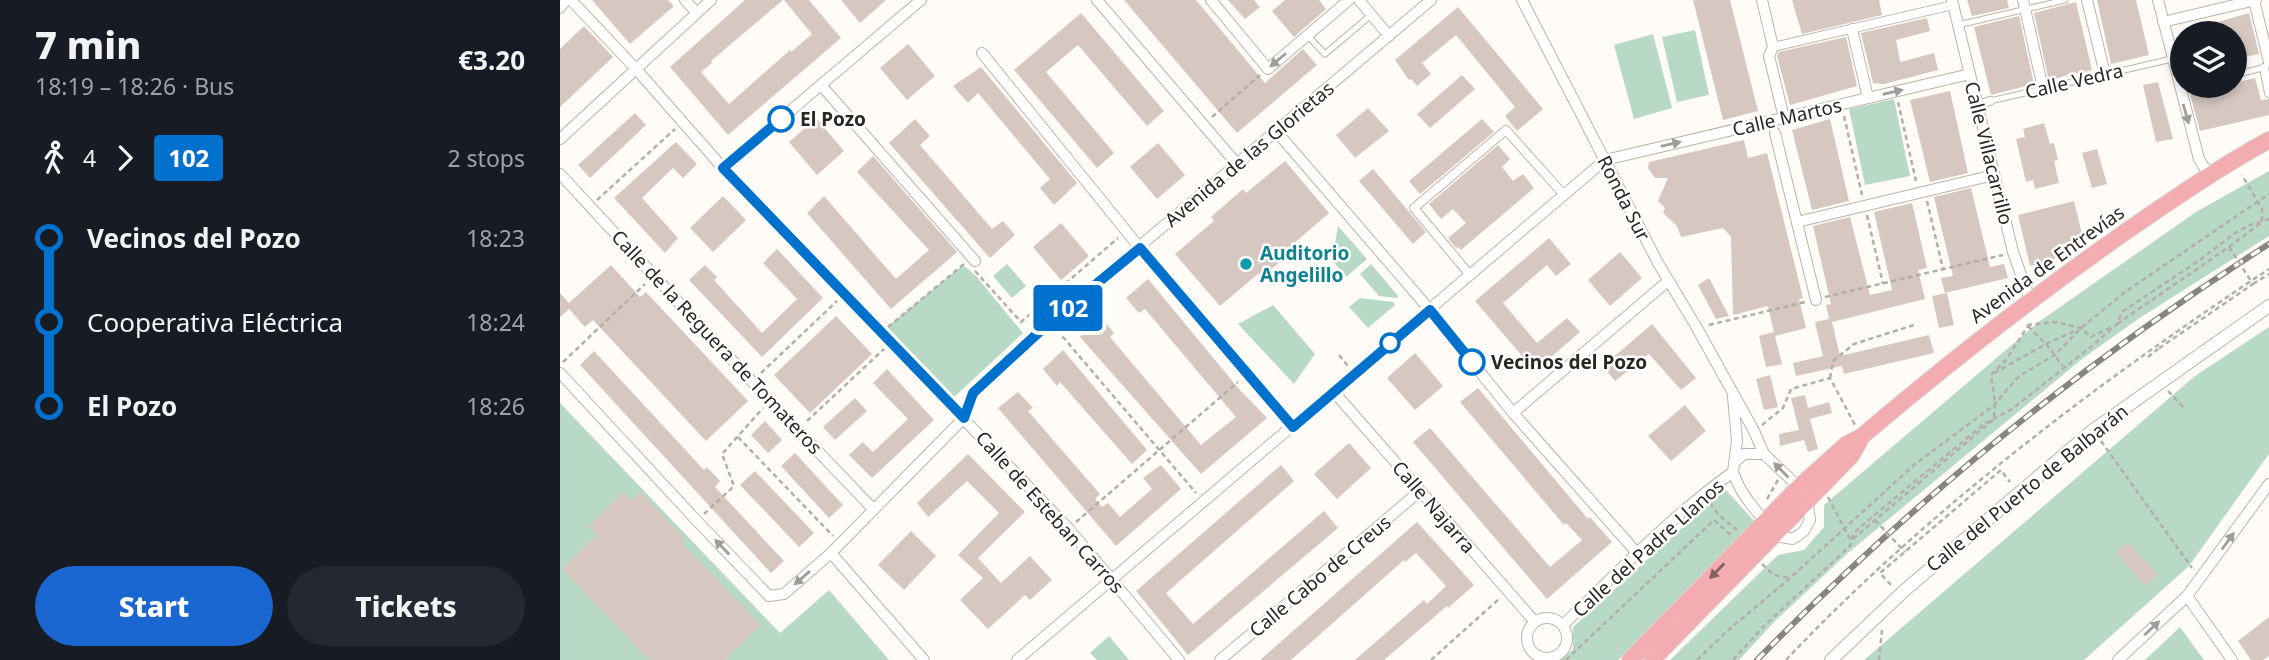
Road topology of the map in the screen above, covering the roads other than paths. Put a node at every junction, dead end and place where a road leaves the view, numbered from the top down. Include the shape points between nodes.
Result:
1 (566, 0) edge
2 (571, 0) edge
3 (685, 0) edge
4 (711, 0) edge
5 (922, 0) edge
6 (1097, 0) edge
7 (1211, 0) edge
8 (1349, 0) edge
9 (1359, 0) edge
10 (1431, 0) edge
11 (1522, 0) edge
12 (1762, 0) edge
13 (2065, 0) edge
14 (2087, 0) edge
15 (2158, 0) edge
16 (2255, 0) edge
17 (1953, 3) edge
18 (2024, 5) edge
19 (560, 8) edge
20 (696, 12) junction
21 (1371, 15) junction
22 (2163, 22) junction
23 (1958, 25) junction
24 (1853, 29) junction
25 (1307, 35) junction
26 (1389, 36) junction
27 (1773, 47) junction
28 (2170, 51) edge
29 (982, 53) dead end
30 (2170, 59) edge
31 (2267, 65) edge
32 (636, 69) junction
33 (2247, 71) edge
34 (1970, 74) junction
35 (2105, 74) junction
36 (821, 85) junction
37 (2043, 88) junction
38 (2269, 93) edge
39 (1868, 98) junction
40 (2182, 98) edge
41 (1990, 101) joint
42 (1977, 105) junction
43 (1784, 118) junction
44 (1276, 131) junction
45 (1775, 132) dead end
46 (560, 139) edge
47 (2269, 140) edge
48 (1605, 160) junction
49 (1236, 163) junction
50 (723, 168) junction
51 (560, 174) edge
52 (1994, 175) junction
53 (2209, 175) junction
54 (1563, 195) junction
55 (1797, 222) junction
56 (1140, 248) junction
57 (974, 259) road end
58 (1470, 275) junction
59 (1668, 281) junction
60 (1816, 300) road end
61 (2030, 300) junction
62 (2269, 306) edge
63 (1430, 310) junction
64 (560, 373) edge
65 (1334, 392) junction
66 (1733, 393) junction
67 (1513, 412) junction
68 (964, 418) junction
69 (1293, 427) junction
70 (1764, 454) junction
71 (1734, 467) junction
72 (2269, 484) edge
73 (1420, 491) junction
74 (1803, 493) junction
75 (873, 509) junction
76 (1768, 520) junction
77 (831, 553) junction
78 (1637, 553) junction
79 (1112, 580) junction
80 (2187, 596) junction
81 (1535, 622) junction
82 (1563, 625) junction
83 (1532, 652) junction
84 (924, 660) edge
85 (1017, 660) edge
86 (1180, 660) edge
87 (1220, 660) edge
88 (1522, 660) edge
89 (1630, 660) edge
90 (1653, 660) edge
91 (1831, 660) edge
92 (2118, 660) edge
93 (2232, 660) edge

1 - 19 street
2 - 32 street, Calle de Esteban Carros
3 - 20 street
4 - 20 street
5 - 36 street
6 - 49 street
25 -> 7 street via 1268,69
8 - 25 street
9 - 21 street
10 - 26 street, Avenida de las Glorietas
11 - 48 street, Ronda Sur
12 - 27 street
13 - 18 lane
14 - 35 street
15 - 22 street
16 - 22 street
16 - 31 street
17 - 23 street, Calle Villacarrillo
17 - 24 street, Calle Villacarrillo
18 - 23 lane
18 - 37 street
20 - 32 street
21 - 25 lane via 1325,54
21 - 26 street
22 - 28 street
23 - 34 street, Calle Villacarrillo
24 - 27 street, Calle Villacarrillo
24 - 39 street
26 - 44 street, Avenida de las Glorietas
27 - 43 street via 1769,56
29 - 56 street
30 - 35 lane, Calle Vedra
31 - 33 lane
31 - 38 street
32 - 46 street
32 - 50 street, Calle de Esteban Carros
39 -> 34 street, Calle Martos
34 - 42 street, Calle Villacarrillo
35 - 37 lane, Calle Vedra
36 - 50 street
36 - 57 street
37 - 41 lane, Calle Vedra
39 - 43 street, Calle Martos
40 -> 53 street via 2199,159
41 - 42 street, Calle Vedra
42 - 52 street, Calle Villacarrillo
48 -> 43 street, Calle Martos
44 - 49 street, Avenida de las Glorietas
44 - 63 street
45 - 55 street, Calle Martos
47 - 53 main road, Avenida de Entrevías
48 - 54 street
48 - 59 street, Ronda Sur
49 - 56 street, Avenida de las Glorietas
50 - 68 street, Calle de Esteban Carros
51 - 75 street, Calle de la Reguera de Tomateros
52 - 55 street
52 - 61 street, Calle Villacarrillo via 2012,252
53 - 61 main road, Avenida de Entrevías
54 - 58 street
54 - 58 street via 1506,130 1414,208
55 - 60 street, Calle Martos
56 - 68 street, Avenida de las Glorietas via 973,393
56 - 69 street
58 - 63 street
59 - 66 street, Ronda Sur
59 - 67 street
61 - 74 main road, Avenida de Entrevías via 1861,438 1850,456
62 - 91 street, Calle del Puerto de Balbarán via 2092,430 1905,590
63 - 65 street
63 - 67 street
77 -> 64 street, Avenida de las Glorietas via 784,594 769,596
65 - 69 street
65 - 73 street, Calle Najarra
66 - 70 street, Ronda Sur
66 - 71 street, Ronda Sur
67 - 78 street
68 - 75 street, Avenida de las Glorietas
68 - 79 street, Calle de Esteban Carros
69 - 79 street
70 - 71 street, Calle del Padre Llanos via 1744,454
74 -> 70 street, Ronda Sur
71 - 76 street, Ronda Sur via 1737,483 1752,507
71 - 78 street, Calle del Padre Llanos
80 -> 72 street
73 - 81 street, Calle Najarra
73 - 87 street, Calle Cabo de Creus
74 - 76 main road, Avenida de Entrevías
75 - 77 street, Avenida de las Glorietas
76 -> 89 main road, Avenida de Entrevías
76 - 90 main road, Avenida de Entrevías
77 - 84 street
78 - 82 street, Calle del Padre Llanos
79 - 85 street
79 - 86 street, Calle de Esteban Carros
92 -> 80 street
80 - 93 street
81 - 82 street via 1549,618
81 - 83 street via 1527,636
82 - 83 street via 1567,639 1560,653 1545,658
83 - 88 street

